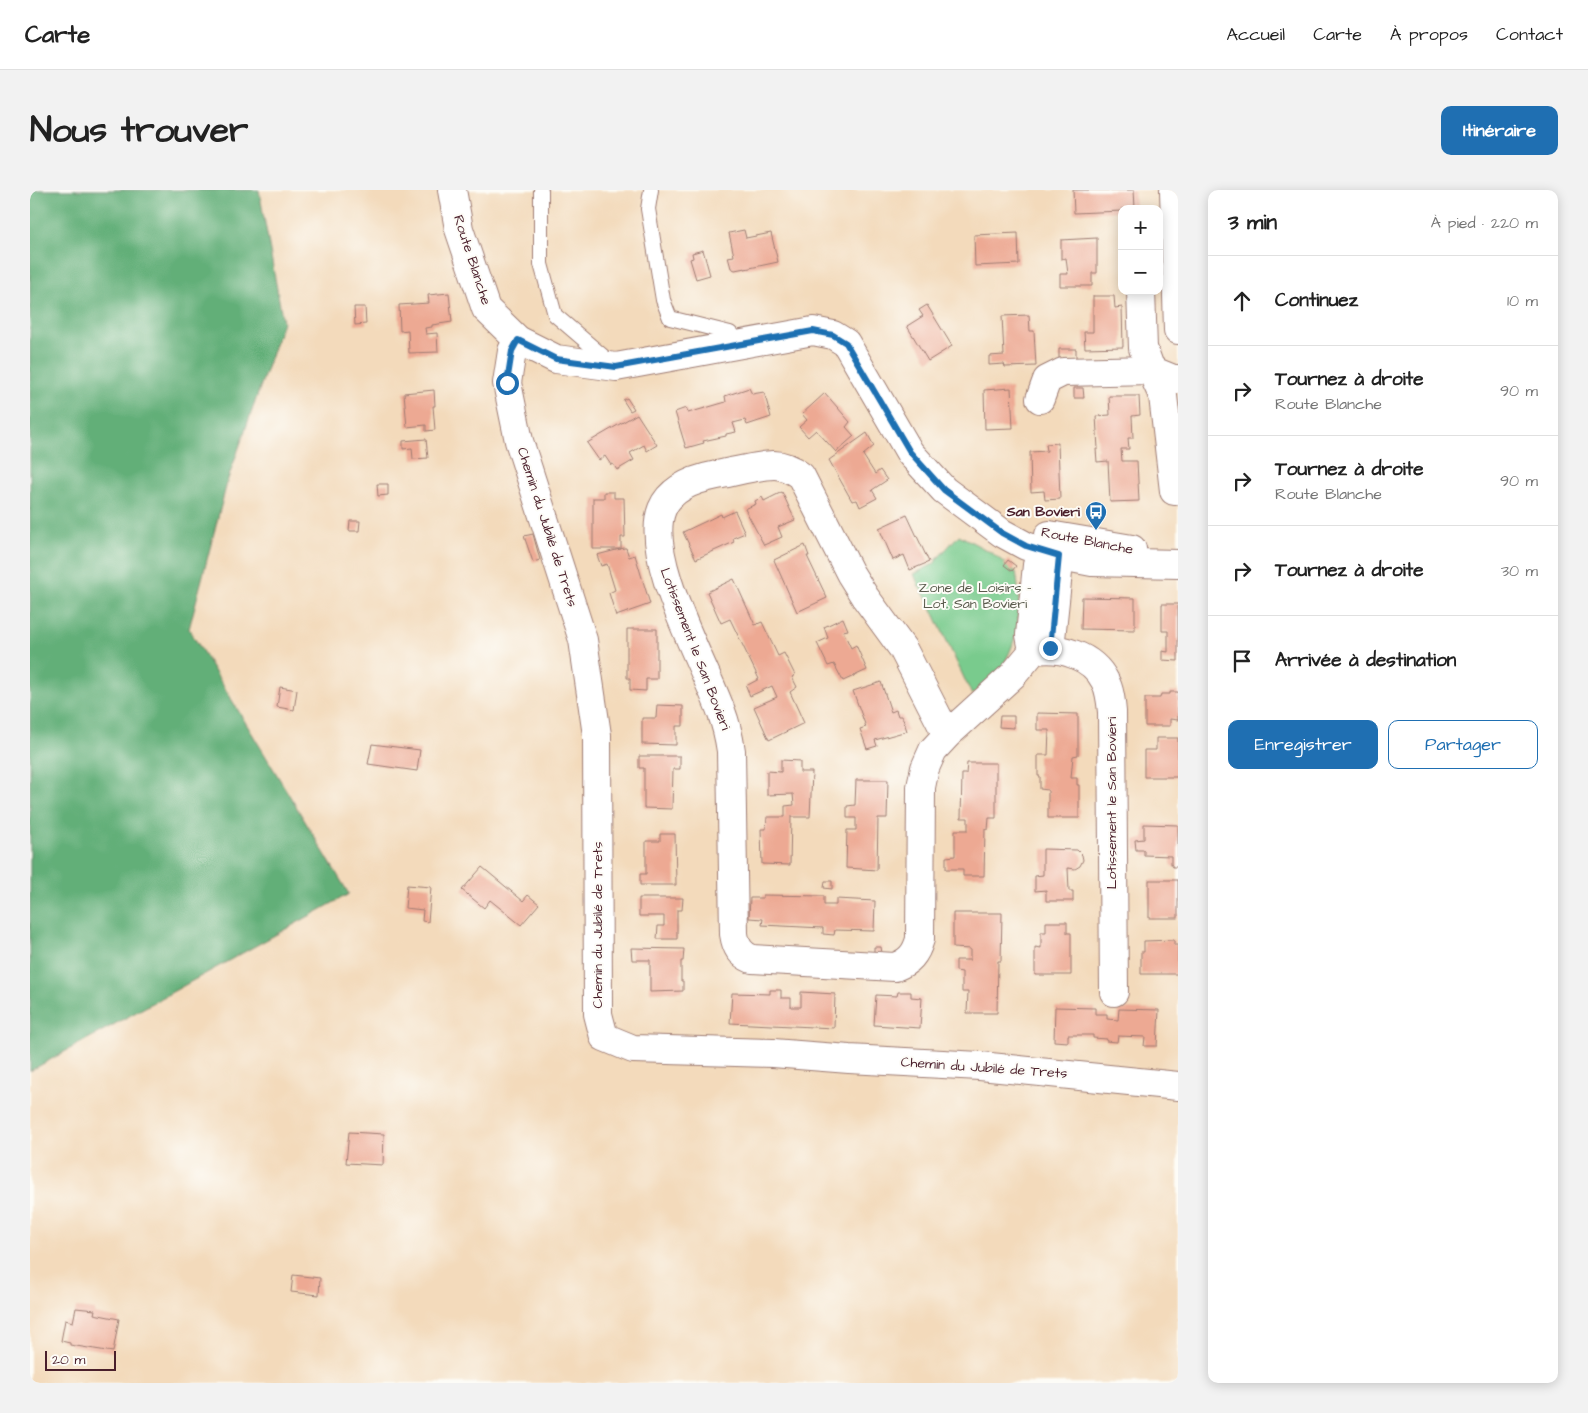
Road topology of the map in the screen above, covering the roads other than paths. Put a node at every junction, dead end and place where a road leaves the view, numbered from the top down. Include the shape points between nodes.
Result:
1 (452, 190) edge
2 (541, 190) edge
3 (652, 190) edge
4 (1174, 190) edge
5 (1141, 295) edge
6 (1178, 330) edge
7 (518, 340) junction
8 (741, 344) junction
9 (616, 367) junction
10 (1151, 370) junction
11 (1178, 379) edge
12 (1040, 399) dead end
13 (1174, 492) dead end
14 (1052, 548) junction
15 (1178, 559) edge
16 (1178, 564) edge
17 (1042, 650) junction
18 (947, 735) junction
19 (1114, 992) dead end
20 (1178, 1086) edge

1 - 7 street, Route Blanche via 459,229 486,309
2 - 9 lane via 540,264 555,315
3 - 8 lane via 648,210 663,300 670,318 730,333
4 - 6 street
5 - 10 street via 1144,348
7 - 9 street, Route Blanche via 556,359
7 - 20 street, Chemin du Jubilé de Trets via 512,351 507,383 509,393 519,440 582,640 598,735 598,1014 604,1037 633,1048 980,1066
8 - 9 street, Route Blanche
8 - 14 street, Route Blanche via 813,331 833,335 846,343 910,452 944,490 970,508 1030,530
10 - 11 street
10 - 12 street via 1063,372 1048,380
10 - 13 street via 1164,396
14 - 15 street, Route Blanche
14 - 16 street, Route Blanche via 1092,562
14 - 17 street via 1037,565 1031,618 1030,635
17 - 18 street, Lotissement le San Bovieri
17 - 19 street, Lotissement le San Bovieri via 1067,652 1095,667 1110,695
18 - 18 street, Lotissement le San Bovieri via 903,649 850,573 801,476 793,470 774,465 701,478 677,489 669,498 660,520 663,565 728,730 734,934 735,943 744,956 895,967 911,958 920,939 921,787 932,750

